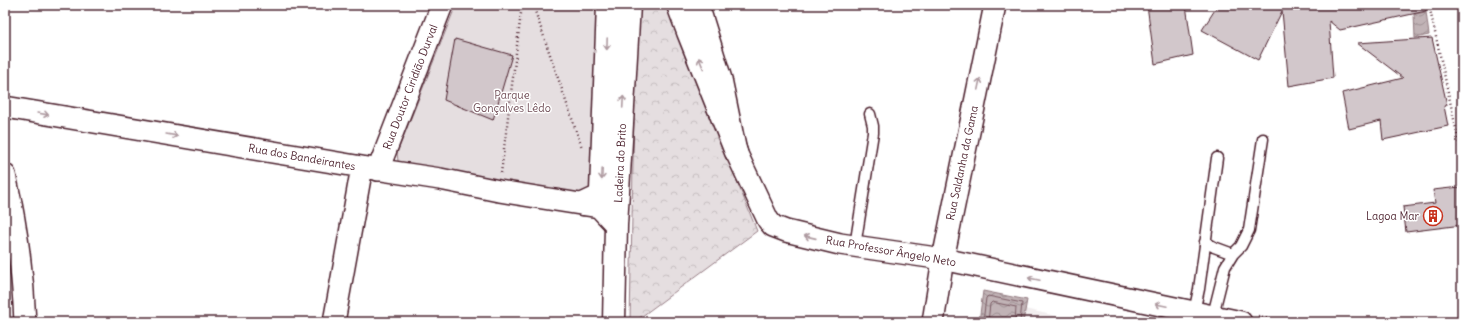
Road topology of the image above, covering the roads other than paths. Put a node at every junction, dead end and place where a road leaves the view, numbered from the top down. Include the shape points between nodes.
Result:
1 (442, 5) edge
2 (608, 5) edge
3 (629, 5) edge
4 (678, 5) edge
5 (698, 5) edge
6 (995, 5) edge
7 (5, 107) edge
8 (870, 114) dead end
9 (1263, 140) dead end
10 (736, 152) junction
11 (1217, 158) dead end
12 (370, 169) junction
13 (5, 175) edge
14 (618, 195) junction
15 (591, 206) junction
16 (616, 225) junction
17 (1205, 242) junction
18 (855, 246) junction
19 (1233, 254) junction
20 (943, 259) junction
21 (1203, 314) junction
22 (25, 322) edge
23 (334, 322) edge
24 (614, 322) edge
25 (933, 322) edge
26 (1241, 322) edge

1 - 12 street, Rua Doutor Ciridião Durval
2 -> 15 main road, Ladeira do Brito via 601,191
14 -> 3 main road, Ladeira do Brito
10 -> 4 main road
5 - 10 street, Rua Professor Ângelo Neto via 722,79
20 -> 6 street, Rua Saldanha da Gama
7 -> 12 street, Rua dos Bandeirantes
8 - 18 lane via 874,126
9 - 19 lane via 1249,230 1241,246
18 -> 10 street, Rua Professor Ângelo Neto via 773,226
11 - 17 lane
12 - 15 street, Rua dos Bandeirantes
12 - 23 street, Rua Doutor Ciridião Durval
13 - 22 street via 14,210
14 - 15 street
14 - 16 main road, Ladeira do Brito
15 - 16 street
16 - 24 main road, Ladeira do Brito
17 - 19 lane
17 - 21 lane via 1199,289
18 - 20 street, Rua Professor Ângelo Neto
19 - 21 lane via 1225,267 1215,307
21 -> 20 street, Rua Professor Ângelo Neto
20 - 25 street, Rua Saldanha da Gama
21 - 26 street, Rua Professor Ângelo Neto

